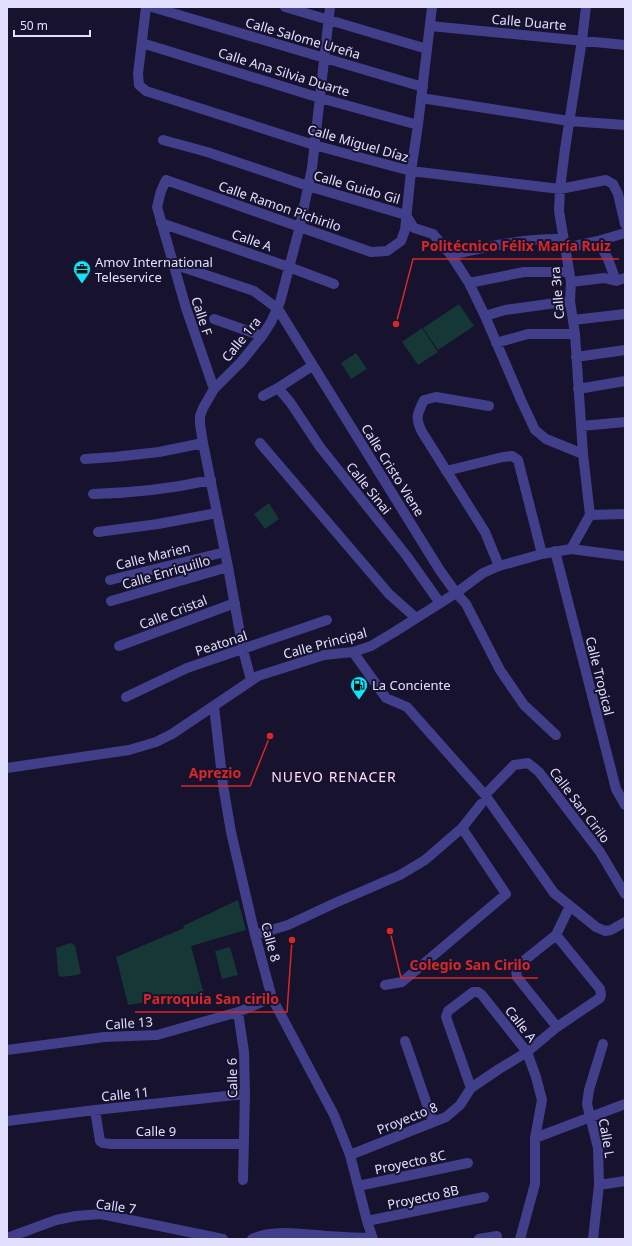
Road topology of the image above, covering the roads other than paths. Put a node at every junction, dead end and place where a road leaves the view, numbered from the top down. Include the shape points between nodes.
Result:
1 (146, 7) edge
2 (152, 7) edge
3 (285, 7) edge
4 (330, 7) edge
5 (586, 7) edge
6 (429, 8) edge
7 (328, 20) junction
8 (430, 26) junction
9 (582, 40) junction
10 (142, 43) junction
11 (625, 45) edge
12 (427, 49) junction
13 (325, 58) junction
14 (423, 87) junction
15 (320, 98) junction
16 (421, 98) junction
17 (569, 121) junction
18 (418, 126) junction
19 (625, 126) edge
20 (164, 140) dead end
21 (314, 145) junction
22 (411, 171) junction
23 (166, 180) joint
24 (308, 186) junction
25 (560, 189) junction
26 (406, 215) junction
27 (161, 223) junction
28 (625, 224) edge
29 (300, 226) junction
30 (625, 233) edge
31 (598, 241) junction
32 (565, 248) junction
33 (451, 255) junction
34 (173, 264) junction
35 (289, 267) junction
36 (570, 277) junction
37 (621, 280) edge
38 (469, 283) junction
39 (334, 284) dead end
40 (570, 301) junction
41 (278, 309) junction
42 (625, 314) edge
43 (485, 316) junction
44 (214, 319) dead end
45 (573, 320) junction
46 (575, 334) junction
47 (262, 336) junction
48 (496, 343) junction
49 (625, 350) edge
50 (576, 357) junction
51 (312, 366) junction
52 (625, 381) edge
53 (278, 388) junction
54 (578, 388) junction
55 (214, 390) junction
56 (262, 396) dead end
57 (489, 406) dead end
58 (625, 422) edge
59 (581, 426) junction
60 (203, 443) junction
61 (260, 443) dead end
62 (583, 454) junction
63 (85, 459) dead end
64 (446, 471) junction
65 (210, 480) junction
66 (94, 494) dead end
67 (217, 513) junction
68 (625, 514) edge
69 (590, 515) junction
70 (98, 532) dead end
71 (571, 549) junction
72 (555, 551) junction
73 (225, 552) junction
74 (542, 554) junction
75 (625, 556) edge
76 (499, 566) junction
77 (228, 567) junction
78 (110, 580) dead end
79 (456, 593) junction
80 (111, 601) dead end
81 (235, 603) junction
82 (440, 603) junction
83 (416, 618) junction
84 (327, 620) dead end
85 (119, 646) dead end
86 (243, 650) junction
87 (352, 652) junction
88 (252, 680) junction
89 (126, 697) dead end
90 (214, 706) junction
91 (556, 735) dead end
92 (7, 768) edge
93 (483, 799) junction
94 (625, 805) edge
95 (462, 828) junction
96 (625, 894) edge
97 (570, 906) junction
98 (625, 922) edge
99 (254, 934) junction
100 (556, 935) junction
101 (385, 985) dead end
102 (272, 998) junction
103 (238, 1012) junction
104 (557, 1027) junction
105 (405, 1041) dead end
106 (603, 1044) dead end
107 (7, 1050) edge
108 (527, 1052) junction
109 (471, 1088) junction
110 (245, 1094) junction
111 (625, 1104) edge
112 (95, 1110) junction
113 (591, 1117) junction
114 (7, 1121) edge
115 (433, 1122) junction
116 (535, 1138) junction
117 (244, 1144) junction
118 (350, 1155) junction
119 (468, 1163) dead end
120 (243, 1180) dead end
121 (625, 1181) edge
122 (599, 1185) junction
123 (358, 1186) junction
124 (484, 1197) dead end
125 (367, 1221) junction
126 (497, 1236) dead end
127 (7, 1238) edge
128 (223, 1239) edge
129 (252, 1239) edge
130 (372, 1239) edge
131 (479, 1239) edge
132 (520, 1239) edge
133 (593, 1239) edge

1 - 10 street, Calle Miguel Díaz
2 - 13 street, Calle Salome Ureña
3 - 7 street
4 - 7 street, Calle 1ra
5 - 9 street, Calle 3ra
6 - 8 street
7 - 12 street
7 - 13 street, Calle 1ra
8 - 9 street, Calle Duarte
8 - 12 street
9 - 11 street, Calle Duarte
9 - 17 street, Calle 3ra
10 - 15 street, Calle Ana Silvia Duarte
10 - 21 street, Calle Miguel Díaz via 138,74 139,85 146,91
12 - 14 street
13 - 14 street, Calle Salome Ureña
13 - 15 street, Calle 1ra
14 - 16 street
15 - 18 street, Calle Ana Silvia Duarte
15 - 21 street, Calle 1ra
16 - 17 street
16 - 18 street
17 - 19 street
17 - 25 street, Calle 3ra
18 - 22 street
20 - 24 street, Calle Guido Gil
21 - 22 street, Calle Miguel Díaz
21 - 24 street, Calle 1ra
22 - 25 street, Calle Miguel Díaz
22 - 26 street
23 - 27 street, Calle F via 160,191 157,207
23 - 29 street, Calle Ramon Pichirilo
24 - 26 street, Calle Guido Gil
24 - 29 street, Calle 1ra
25 - 28 street, Calle Miguel Díaz via 606,180 613,184 618,194
25 - 32 street, Calle 3ra via 559,211
26 - 29 street, Calle Ramon Pichirilo via 401,241 387,251 371,252
26 - 33 street, Calle Guido Gil via 414,228 433,234
27 - 34 street, Calle F
27 - 35 street, Calle A
29 - 35 street, Calle 1ra
30 - 31 street
31 - 32 street
31 - 37 street
32 - 33 street via 557,239 538,239
32 - 36 street, Calle 3ra
33 - 38 street, Calle Guido Gil
34 - 41 street, Calle Cristo Viene via 254,291
34 - 55 street, Calle F
35 - 39 street, Calle A
35 - 41 street, Calle 1ra
36 - 37 street
36 - 38 street via 524,272
36 - 40 street, Calle 3ra
38 - 43 street, Calle Guido Gil
40 - 43 street via 505,310
40 - 45 street, Calle 3ra
41 - 47 street, Calle 1ra
41 - 51 street, Calle Cristo Viene
42 - 45 street
43 - 48 street, Calle Guido Gil
44 - 47 street
45 - 46 street, Calle 3ra
46 - 48 street via 528,334
46 - 50 street, Calle 3ra
47 - 55 street, Calle 1ra
48 - 62 street, Calle Guido Gil via 535,430 546,439
49 - 50 street
50 - 54 street, Calle 3ra
51 - 53 street
51 - 79 street, Calle Cristo Viene
52 - 54 street
53 - 56 street
53 - 82 street, Calle Sinai
54 - 59 street, Calle 3ra
55 - 60 street, Calle 1ra via 200,416
57 - 64 street via 436,397 424,400 417,414 418,424
58 - 59 street
59 - 62 street, Calle 3ra
60 - 63 street via 159,452
60 - 65 street, Calle 1ra
61 - 83 street via 389,594
62 - 69 street, Calle 3ra
64 - 74 street via 503,457 512,456 518,460
64 - 76 street via 485,532
65 - 66 street via 169,489
65 - 67 street, Calle 1ra
67 - 70 street
67 - 73 street, Calle 1ra
68 - 69 street
69 - 71 street
71 - 72 street, Calle Principal
71 - 75 street, Calle Principal
72 - 74 street, Calle Principal
72 - 94 street, Calle Tropical via 616,789
73 - 77 street, Calle 1ra
73 - 78 street, Calle Marien
74 - 76 street, Calle Principal
76 - 79 street, Calle Principal via 483,573
77 - 80 street, Calle Enriquillo
77 - 81 street, Calle 1ra
79 - 82 street, Calle Principal
79 - 91 street, Calle Cristo Viene via 466,604 500,670 524,705
81 - 85 street, Calle Cristal
81 - 86 street, Calle 1ra
82 - 83 street, Calle Principal
83 - 87 street, Calle Principal via 371,646
84 - 86 street, Peatonal
86 - 88 street, Calle 1ra
86 - 89 street, Peatonal via 187,668
87 - 88 street, Calle Principal via 324,655
87 - 93 street via 386,698 407,707
88 - 90 street, Calle Principal
90 - 92 street, Calle Principal via 156,742 129,750
90 - 99 street, Calle 8 via 230,832
93 - 95 street, Calle San Cirilo
93 - 96 street, Calle San Cirilo via 514,765 528,763 540,772 600,852
93 - 97 street via 554,893
95 - 99 street, Calle San Cirilo via 425,860 400,875 288,925
95 - 101 street via 506,894 402,982
97 - 98 street via 605,931
97 - 100 street
99 - 102 street, Calle 8
100 - 104 street via 521,963 516,973
100 - 104 street, Proyecto 8 via 600,989 601,996
102 - 103 street, Calle 13
102 - 118 street, Calle 8 via 334,1115
103 - 107 street, Calle 13 via 156,1035 104,1038
103 - 110 street, Calle 6 via 244,1052
104 - 108 street, Proyecto 8
105 - 115 street
106 - 113 street, Calle L via 589,1090 587,1104
108 - 109 street, Proyecto 8
108 - 109 street, Calle A via 480,993 473,992 448,1011 446,1017
108 - 116 street, Calle A via 542,1100
109 - 115 street, Proyecto 8 via 460,1105 446,1117
110 - 112 street, Calle 11
110 - 117 street, Calle 6
111 - 113 street
112 - 114 street, Calle 11
112 - 117 street, Calle 9 via 99,1138 103,1143
113 - 116 street
113 - 122 street, Calle L via 598,1148
115 - 118 street, Proyecto 8
116 - 132 street, Calle A via 536,1184
117 - 120 street, Calle 6
118 - 123 street, Calle 8
119 - 123 street, Proyecto 8C
121 - 122 street
122 - 133 street, Calle L
123 - 125 street, Calle 8
124 - 125 street, Proyecto 8B
125 - 130 street, Calle 8
126 - 131 street
127 - 128 street, Calle 7 via 56,1220 101,1214
129 - 130 street via 260,1235 295,1233

